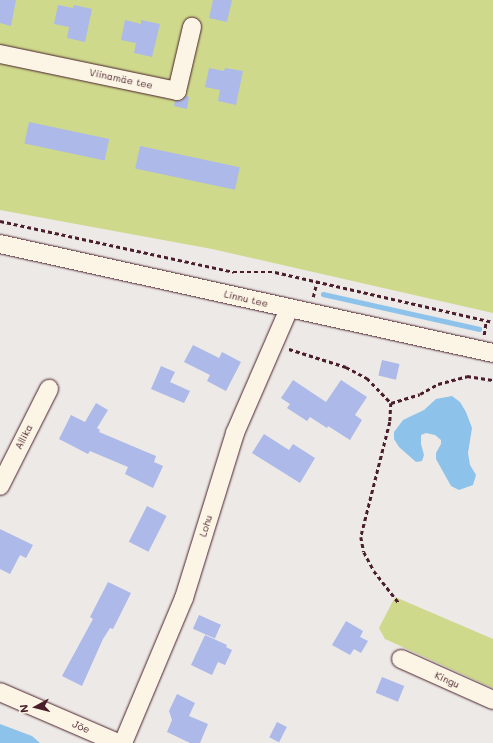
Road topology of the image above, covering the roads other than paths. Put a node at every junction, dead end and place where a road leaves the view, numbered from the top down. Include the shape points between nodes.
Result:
1 (192, 27) dead end
2 (0, 54) edge
3 (0, 244) edge
4 (289, 309) junction
5 (491, 345) edge
6 (49, 389) dead end
7 (0, 486) edge
8 (401, 659) dead end
9 (0, 692) edge
10 (493, 700) edge
11 (118, 743) edge
12 (123, 743) edge

1 - 2 street, Viinamäe tee via 177,91
3 - 4 street, Linnu tee
4 - 5 street, Linnu tee
4 - 12 street, Lohu via 234,433 184,598
6 - 7 street, Allika
8 - 10 street, Kingu
9 - 11 street, Jõe

